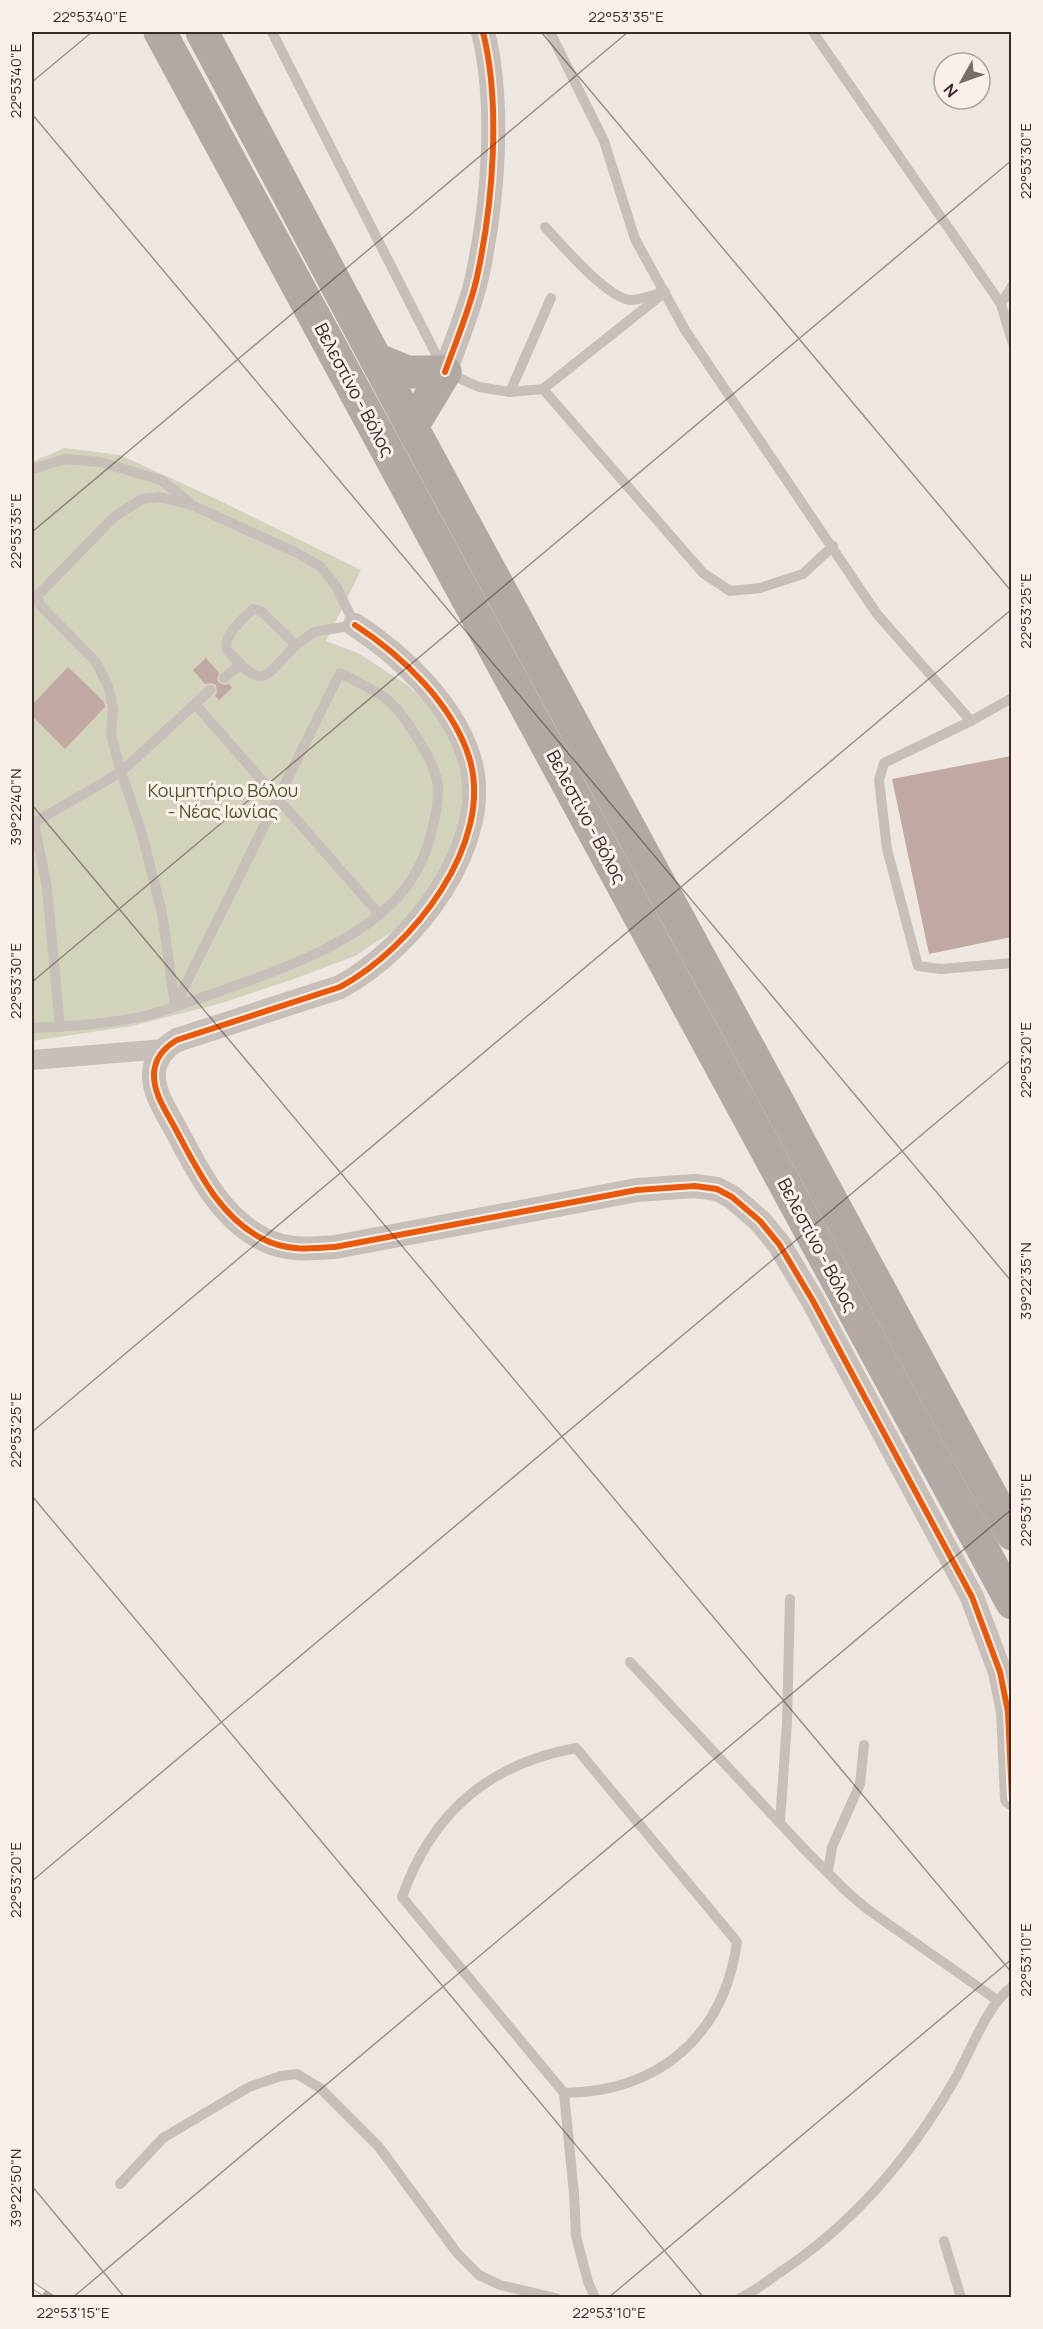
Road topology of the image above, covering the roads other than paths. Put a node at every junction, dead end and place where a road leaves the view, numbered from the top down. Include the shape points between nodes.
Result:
1 (160, 32) edge
2 (202, 32) edge
3 (272, 32) edge
4 (483, 32) edge
5 (550, 32) edge
6 (813, 32) edge
7 (545, 227) dead end
8 (1011, 286) edge
9 (665, 292) junction
10 (551, 298) dead end
11 (1001, 304) junction
12 (1011, 341) edge
13 (376, 359) junction
14 (445, 372) junction
15 (543, 388) junction
16 (510, 392) junction
17 (412, 427) junction
18 (32, 469) edge
19 (194, 506) junction
20 (833, 546) junction
21 (355, 625) junction
22 (296, 645) junction
23 (240, 665) junction
24 (224, 678) dead end
25 (210, 690) dead end
26 (1011, 698) edge
27 (195, 704) junction
28 (971, 721) junction
29 (121, 772) junction
30 (279, 800) junction
31 (33, 823) edge
32 (380, 915) junction
33 (1011, 963) edge
34 (175, 1006) junction
35 (60, 1027) junction
36 (32, 1028) edge
37 (164, 1049) junction
38 (32, 1060) edge
39 (1011, 1534) edge
40 (790, 1599) dead end
41 (1011, 1603) edge
42 (630, 1662) dead end
43 (864, 1745) dead end
44 (1011, 1798) edge
45 (780, 1822) junction
46 (828, 1871) junction
47 (1011, 1987) edge
48 (997, 2000) junction
49 (564, 2093) junction
50 (120, 2184) dead end
51 (944, 2241) dead end
52 (556, 2298) edge
53 (595, 2298) edge
54 (740, 2298) edge
55 (961, 2298) edge

1 - 41 highway, Βελεστίνο - Βόλος
2 - 13 highway, Βελεστίνο - Βόλος
3 - 14 lane
4 - 14 street via 490,60 493,123 486,229 477,279
5 - 9 lane via 604,141 635,239
6 - 11 lane
7 - 9 lane via 593,277 615,293 631,300
8 - 11 lane
9 - 15 lane
9 - 20 lane via 685,330
10 - 16 lane
11 - 12 lane
13 - 14 highway via 407,372
13 - 17 highway, Βελεστίνο - Βόλος
14 - 16 lane via 479,387
14 - 17 highway
15 - 16 lane
15 - 20 lane via 703,573 730,591 760,588 803,574
17 - 39 highway, Βελεστίνο - Βόλος
18 - 19 lane via 65,459 100,462 161,480
19 - 21 lane via 320,566 336,585
19 - 29 lane via 160,497 142,499 114,518 37,596 40,605 96,662 108,686 113,709 111,735
20 - 28 lane via 877,614
21 - 22 lane via 314,632
21 - 37 street via 406,663 444,709 463,741 472,770 473,793 468,828 453,871 406,935 360,977 177,1040
22 - 23 lane via 261,677 251,675
22 - 23 lane via 261,610 253,609 225,642 226,650
23 - 24 lane
25 - 27 lane
26 - 28 lane
27 - 29 lane
27 - 30 lane
28 - 33 lane via 884,762 879,780 887,849 918,966 941,969
29 - 31 lane
29 - 34 lane via 141,830 162,913
30 - 32 lane
30 - 32 lane via 340,673 385,698 402,716 433,770 439,799 419,870
30 - 34 lane
31 - 35 lane via 47,888
32 - 34 lane via 284,968
34 - 35 lane via 148,1015
35 - 36 lane
37 - 38 street
37 - 44 street via 154,1072 156,1088 210,1191 233,1217 261,1238 281,1246 304,1250 335,1246 669,1187 717,1189 744,1206 779,1244 813,1301 972,1597 1000,1672 1008,1712
40 - 45 lane
42 - 45 lane
43 - 46 lane via 860,1784 832,1847
45 - 46 lane
46 - 48 lane via 867,1909
47 - 48 lane
48 - 54 lane via 954,2081 902,2159 854,2213 796,2262
49 - 49 lane via 586,2093 628,2084 666,2065 682,2052 698,2037 721,2002 738,1942 576,1748 519,1764 468,1795 435,1831 410,1874 402,1897
49 - 53 lane via 576,2236
50 - 52 lane via 164,2138 249,2087 297,2074 320,2088 379,2147 457,2253 479,2275 500,2285
51 - 55 lane

